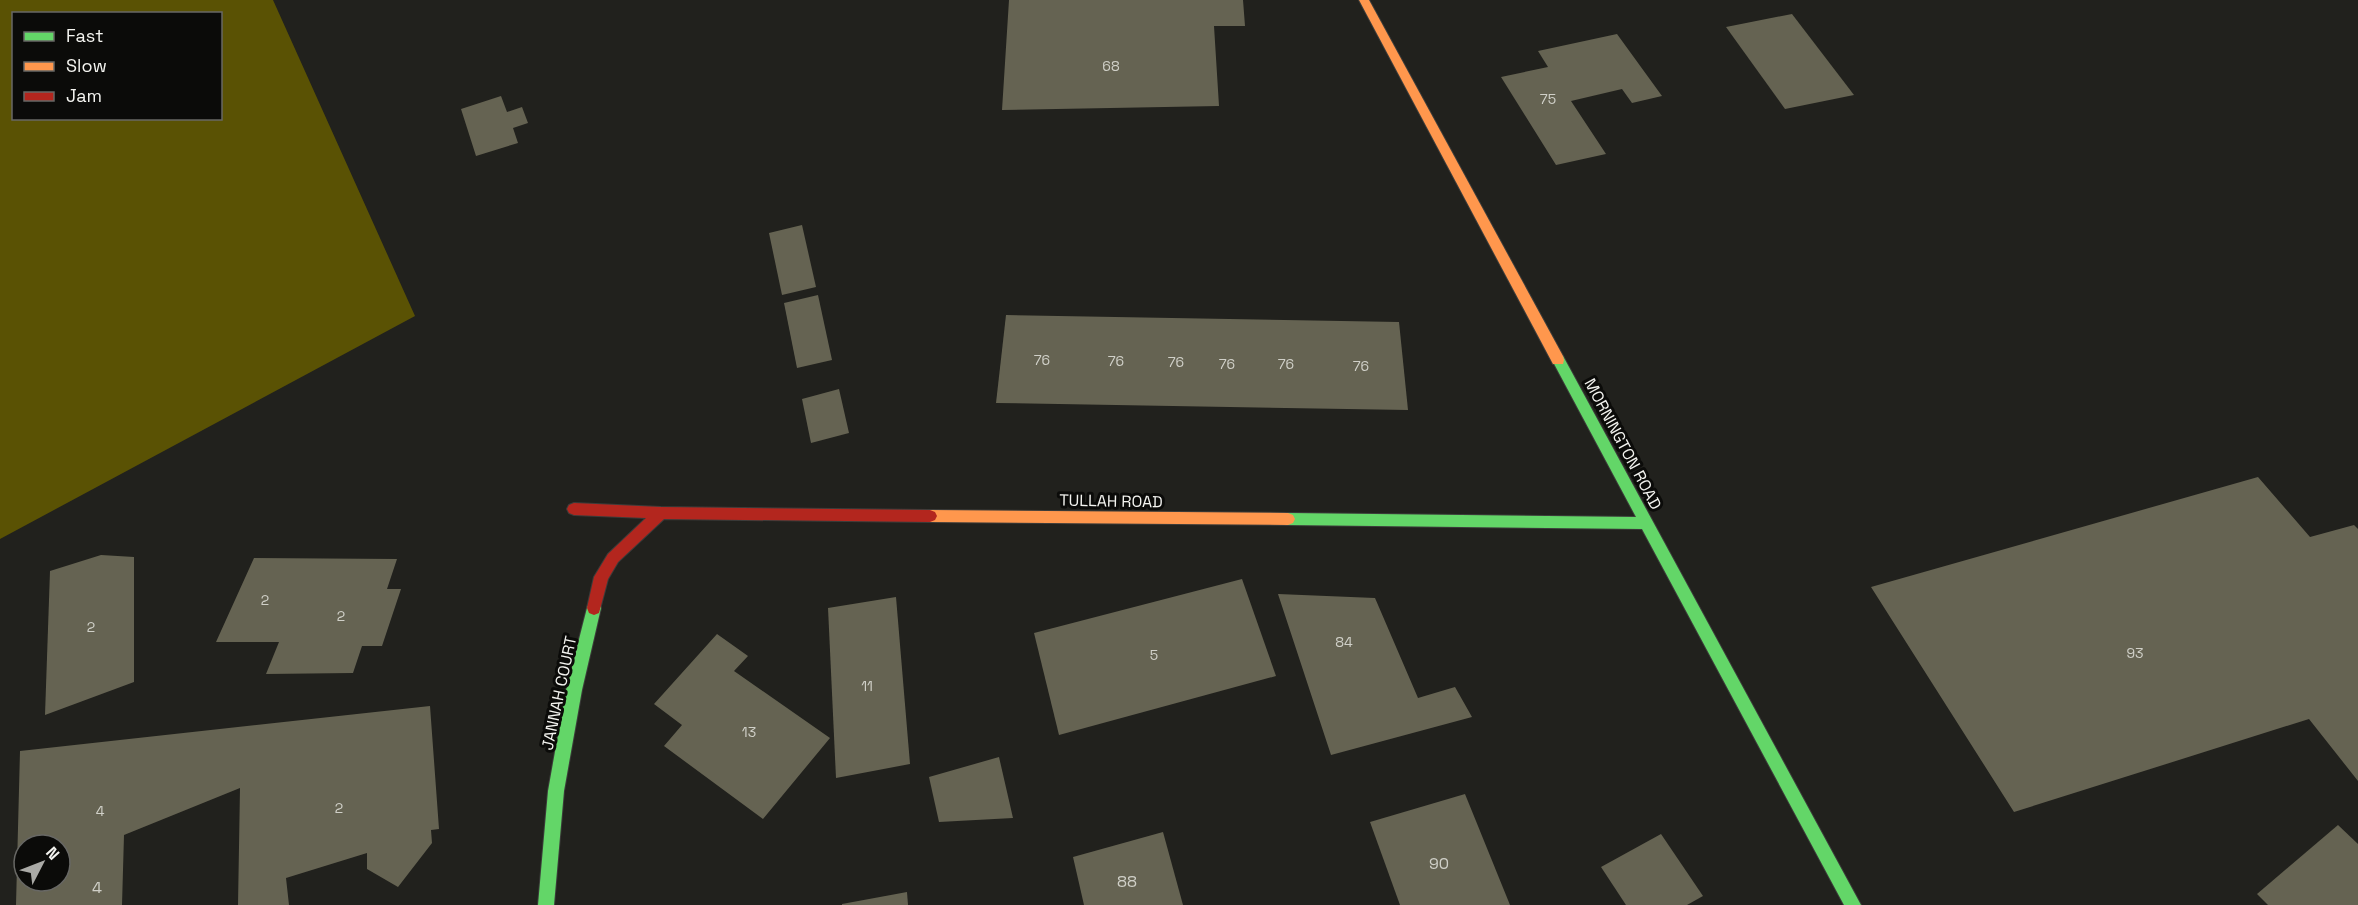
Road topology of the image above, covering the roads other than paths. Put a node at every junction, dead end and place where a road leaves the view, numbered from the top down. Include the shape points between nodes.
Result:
1 (1364, 0) edge
2 (574, 509) dead end
3 (661, 513) junction
4 (1647, 523) junction
5 (546, 905) edge
6 (1853, 905) edge

1 - 4 street, MORNINGTON ROAD
2 - 3 street, TULLAH ROAD
3 - 4 street, TULLAH ROAD
3 - 5 street, JANNAH COURT via 613,558 602,577 574,690 556,791
4 - 6 street, MORNINGTON ROAD

